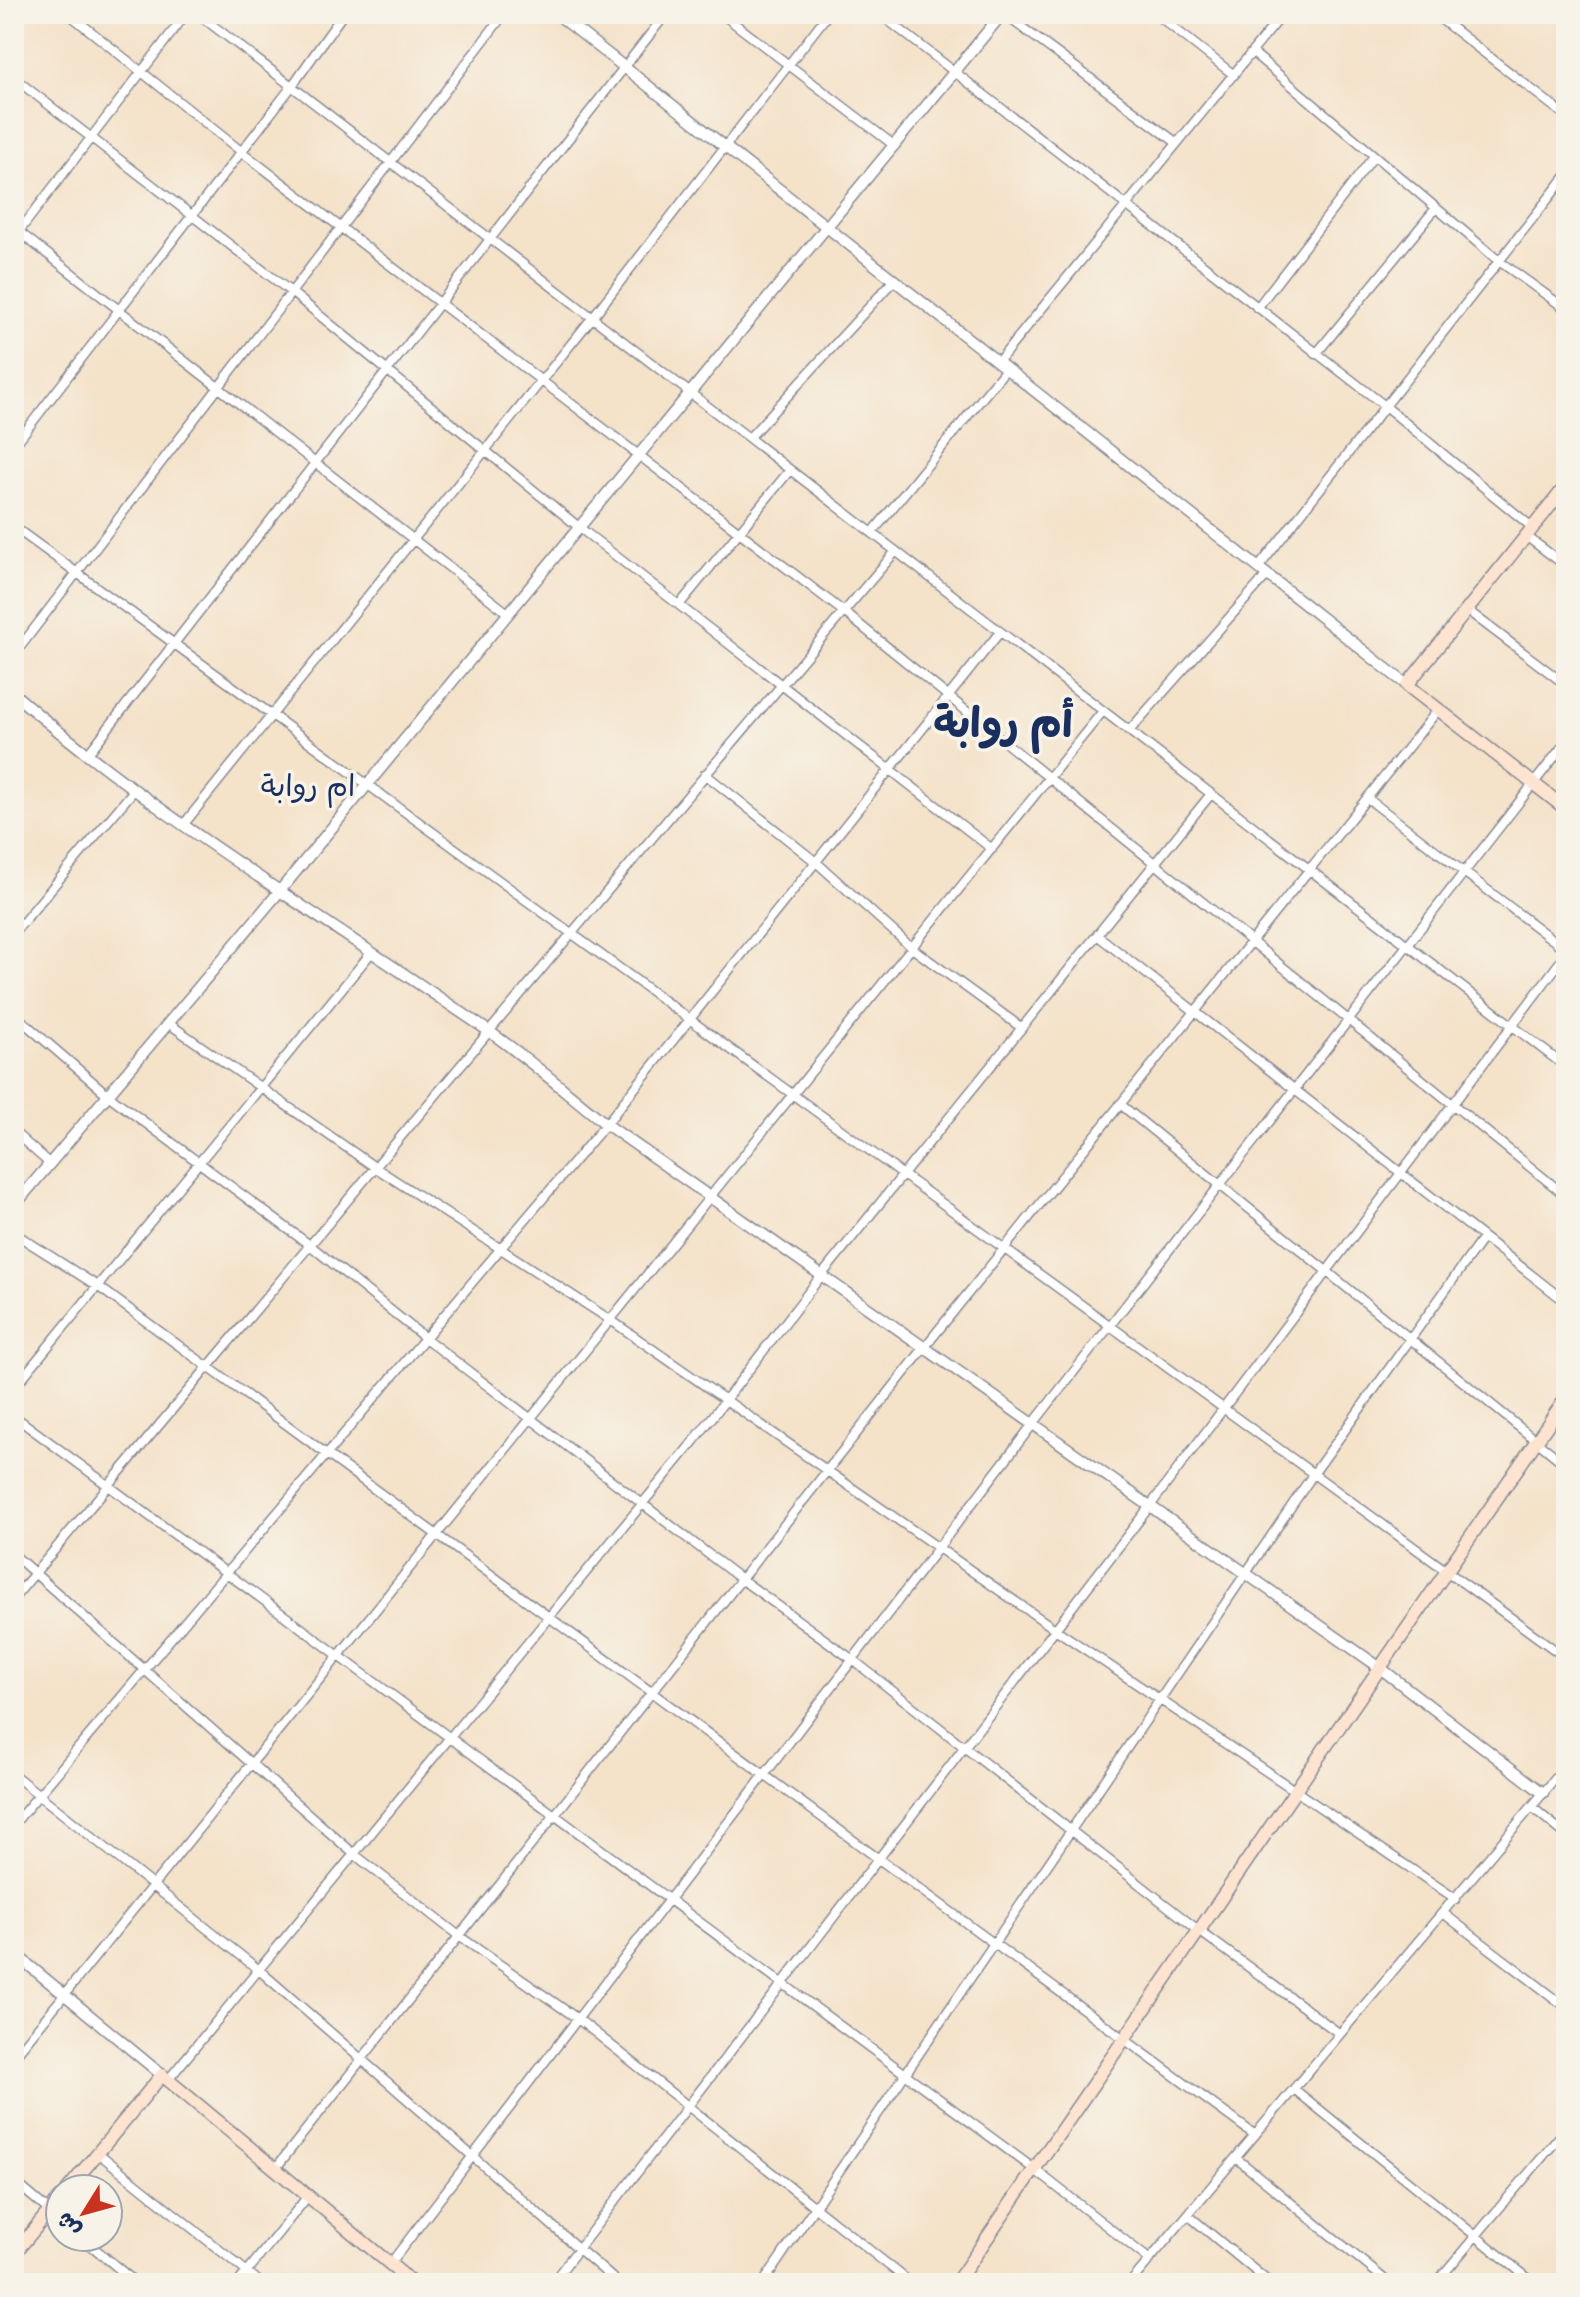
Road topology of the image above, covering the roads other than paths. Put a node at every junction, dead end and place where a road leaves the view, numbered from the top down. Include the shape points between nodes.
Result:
1 (69, 14) edge
2 (186, 14) edge
3 (198, 14) edge
4 (343, 14) edge
5 (504, 14) edge
6 (557, 14) edge
7 (666, 14) edge
8 (722, 14) edge
9 (828, 14) edge
10 (880, 14) edge
11 (1003, 14) edge
12 (1156, 14) edge
13 (1283, 14) edge
14 (1434, 14) edge
15 (1252, 52) junction
16 (787, 63) junction
17 (623, 66) junction
18 (142, 72) junction
19 (953, 74) junction
20 (1234, 75) junction
21 (14, 78) edge
22 (292, 86) junction
23 (1566, 116) edge
24 (90, 139) junction
25 (1177, 143) junction
26 (895, 146) junction
27 (725, 147) junction
28 (242, 152) junction
29 (1374, 156) junction
30 (390, 162) junction
31 (1566, 176) edge
32 (1125, 207) junction
33 (1436, 208) junction
34 (192, 217) junction
35 (341, 226) junction
36 (828, 228) junction
37 (16, 233) edge
38 (490, 239) junction
39 (1499, 261) junction
40 (894, 280) junction
41 (291, 292) junction
42 (441, 302) junction
43 (1257, 308) junction
44 (1566, 309) edge
45 (119, 312) junction
46 (592, 318) junction
47 (1316, 354) junction
48 (1002, 366) junction
49 (386, 373) junction
50 (541, 381) junction
51 (218, 388) junction
52 (691, 393) junction
53 (1385, 406) junction
54 (749, 438) junction
55 (14, 446) edge
56 (485, 451) junction
57 (640, 455) junction
58 (314, 465) junction
59 (790, 470) junction
60 (1566, 486) edge
61 (14, 527) edge
62 (580, 528) junction
63 (740, 532) junction
64 (1529, 532) junction
65 (872, 533) junction
66 (413, 541) junction
67 (896, 551) junction
68 (1566, 566) edge
69 (1262, 571) junction
70 (77, 573) junction
71 (680, 604) junction
72 (1467, 610) junction
73 (844, 612) junction
74 (509, 614) junction
75 (1000, 632) junction
76 (174, 644) junction
77 (14, 655) edge
78 (782, 683) junction
79 (1407, 685) junction
80 (1566, 685) edge
81 (14, 694) edge
82 (949, 696) junction
83 (1438, 710) junction
84 (1103, 711) junction
85 (272, 715) junction
86 (1129, 731) junction
87 (1566, 742) edge
88 (87, 755) junction
89 (891, 769) junction
90 (705, 774) junction
91 (1050, 777) junction
92 (1533, 783) junction
93 (368, 784) junction
94 (135, 789) junction
95 (1211, 794) junction
96 (1367, 798) junction
97 (1566, 809) edge
98 (184, 824) junction
99 (992, 849) junction
100 (816, 862) junction
101 (1155, 864) junction
102 (1309, 870) junction
103 (1465, 870) junction
104 (279, 892) junction
105 (570, 931) junction
106 (14, 933) edge
107 (1097, 935) junction
108 (1251, 942) junction
109 (1407, 945) junction
110 (912, 948) junction
111 (1566, 952) edge
112 (371, 953) junction
113 (1196, 1011) junction
114 (14, 1014) edge
115 (690, 1019) junction
116 (1348, 1020) junction
117 (168, 1023) junction
118 (1512, 1026) junction
119 (1022, 1028) junction
120 (490, 1032) junction
121 (1566, 1067) edge
122 (261, 1089) junction
123 (1293, 1091) junction
124 (108, 1095) junction
125 (794, 1095) junction
126 (1120, 1104) junction
127 (1452, 1105) junction
128 (606, 1124) junction
129 (14, 1132) edge
130 (50, 1164) junction
131 (200, 1164) junction
132 (376, 1168) junction
133 (903, 1174) junction
134 (1400, 1174) junction
135 (1219, 1185) junction
136 (1566, 1196) edge
137 (711, 1199) junction
138 (14, 1206) edge
139 (14, 1233) edge
140 (1483, 1238) junction
141 (311, 1246) junction
142 (1004, 1248) junction
143 (500, 1249) junction
144 (1327, 1271) junction
145 (821, 1276) junction
146 (99, 1287) junction
147 (1566, 1302) edge
148 (612, 1321) junction
149 (1110, 1325) junction
150 (425, 1338) junction
151 (1412, 1341) junction
152 (924, 1348) junction
153 (208, 1367) junction
154 (14, 1388) edge
155 (1566, 1398) edge
156 (726, 1400) junction
157 (1224, 1407) junction
158 (14, 1416) edge
159 (534, 1418) junction
160 (1033, 1424) junction
161 (1536, 1441) junction
162 (326, 1455) junction
163 (1566, 1465) edge
164 (826, 1472) junction
165 (1314, 1473) junction
166 (109, 1486) junction
167 (643, 1504) junction
168 (1150, 1506) junction
169 (436, 1538) junction
170 (940, 1546) junction
171 (14, 1555) edge
172 (1447, 1569) junction
173 (35, 1573) junction
174 (227, 1573) junction
175 (1247, 1574) junction
176 (741, 1579) junction
177 (14, 1598) edge
178 (548, 1619) junction
179 (1055, 1629) junction
180 (340, 1657) junction
181 (1566, 1658) edge
182 (853, 1660) junction
183 (1379, 1667) junction
184 (144, 1670) junction
185 (650, 1694) junction
186 (1162, 1698) junction
187 (450, 1738) junction
188 (964, 1747) junction
189 (252, 1765) junction
190 (1566, 1766) edge
191 (765, 1774) junction
192 (14, 1775) edge
193 (1295, 1790) junction
194 (1543, 1793) junction
195 (39, 1794) junction
196 (1532, 1807) junction
197 (555, 1815) junction
198 (14, 1824) edge
199 (1070, 1832) junction
200 (1566, 1835) edge
201 (354, 1854) junction
202 (877, 1861) junction
203 (154, 1887) junction
204 (669, 1899) junction
205 (1456, 1899) junction
206 (1443, 1913) junction
207 (1198, 1930) junction
208 (459, 1936) junction
209 (993, 1945) junction
210 (14, 1953) edge
211 (259, 1970) junction
212 (783, 1983) junction
213 (66, 1996) junction
214 (1566, 2007) edge
215 (578, 2019) junction
216 (1340, 2034) junction
217 (1122, 2041) junction
218 (14, 2057) edge
219 (363, 2058) junction
220 (906, 2074) junction
221 (165, 2078) junction
222 (1294, 2089) junction
223 (687, 2108) junction
224 (1566, 2129) edge
225 (1255, 2135) junction
226 (98, 2153) junction
227 (474, 2155) junction
228 (1236, 2158) junction
229 (275, 2169) junction
230 (1034, 2169) junction
231 (81, 2173) edge
232 (14, 2181) edge
233 (308, 2196) junction
234 (44, 2206) edge
235 (815, 2207) junction
236 (1188, 2215) junction
237 (44, 2225) edge
238 (1477, 2236) junction
239 (578, 2250) junction
240 (100, 2253) edge
241 (14, 2254) edge
242 (1150, 2260) junction
243 (390, 2264) junction
244 (247, 2272) junction
245 (136, 2283) edge
246 (238, 2283) edge
247 (261, 2283) edge
248 (413, 2283) edge
249 (552, 2283) edge
250 (618, 2283) edge
251 (763, 2283) edge
252 (911, 2283) edge
253 (956, 2283) edge
254 (1130, 2283) edge
255 (1270, 2283) edge
256 (1389, 2283) edge
257 (1436, 2283) edge
258 (1534, 2283) edge

1 - 18 street
2 - 18 street
3 - 22 street
4 - 22 street
5 - 30 street
6 - 17 street
7 - 17 street
8 - 16 street
9 - 16 street
10 - 19 street
11 - 19 street
11 - 25 street
12 - 20 street
13 - 15 street
14 - 23 street
15 - 20 street
15 - 29 street
16 - 26 street
16 - 27 street
17 - 27 street
17 - 38 street
18 - 24 street
18 - 28 street
19 - 26 street
19 - 32 street
20 - 25 street
21 - 24 street
22 - 28 street
22 - 30 street
24 - 34 street
24 - 37 street
25 - 32 street
26 - 36 street
27 - 36 street
27 - 46 street
28 - 34 street
28 - 35 street
29 - 33 street
29 - 43 street
30 - 35 street
30 - 38 street
31 - 39 street
32 - 43 street
32 - 48 street
33 - 39 street
33 - 47 street
34 - 41 street
34 - 45 street
35 - 41 street
35 - 42 street
36 - 40 street
36 - 52 street
37 - 45 street
38 - 42 street
38 - 46 street
39 - 44 street
39 - 53 street
40 - 48 street
40 - 54 street
41 - 49 street
41 - 51 street
42 - 49 street
42 - 50 street
43 - 47 street
45 - 51 street
45 - 55 street
46 - 50 street
46 - 52 street
47 - 53 street
48 - 65 street
48 - 69 street
49 - 56 street
49 - 58 street
50 - 56 street
50 - 57 street
51 - 58 street
51 - 70 street
52 - 54 street
52 - 57 street
53 - 64 street
53 - 69 street
54 - 59 street
56 - 62 street
56 - 66 street
57 - 62 street
57 - 63 street
58 - 66 street
58 - 76 street
59 - 63 street
59 - 65 street
60 - 64 main road
61 - 70 street
62 - 71 street
62 - 74 street
63 - 71 street
63 - 73 street
64 - 68 street
64 - 72 main road
65 - 67 street
66 - 74 street
66 - 85 street
67 - 73 street
67 - 75 street
69 - 79 street
69 - 86 street
70 - 76 street
70 - 77 street
71 - 78 street
72 - 79 main road
72 - 80 street
73 - 78 street
73 - 82 street
74 - 93 street
75 - 82 street
75 - 84 street
76 - 85 street
76 - 88 street
78 - 89 street
78 - 90 street
79 - 83 main road
81 - 88 street
82 - 89 street
82 - 91 street
83 - 92 main road
83 - 96 street
84 - 86 street
84 - 91 street
85 - 93 street
85 - 98 street
86 - 95 street
87 - 92 street
88 - 94 street
89 - 99 street
89 - 100 street
90 - 100 street
90 - 105 street
91 - 99 street
91 - 101 street
92 - 97 main road
92 - 103 street
93 - 104 street
93 - 105 street
94 - 98 street
94 - 106 street
95 - 101 street
95 - 102 street
96 - 102 street
96 - 103 street
98 - 104 street
99 - 110 street
100 - 110 street
100 - 115 street
101 - 107 street
101 - 108 street
102 - 108 street
102 - 109 street
103 - 109 street
103 - 111 street
104 - 112 street
104 - 117 street
105 - 115 street
105 - 120 street
107 - 113 street
107 - 119 street
108 - 113 street
108 - 116 street
109 - 116 street
109 - 118 street
110 - 119 street
110 - 125 street
111 - 118 street
112 - 120 street
112 - 122 street
113 - 123 street
113 - 126 street
114 - 124 street
115 - 125 street
115 - 128 street
116 - 123 street
116 - 127 street
117 - 122 street
117 - 124 street
118 - 121 street
118 - 127 street
119 - 133 street
120 - 128 street
120 - 132 street
122 - 131 street
122 - 132 street
123 - 134 street
123 - 135 street
124 - 130 street
124 - 131 street
125 - 133 street
125 - 137 street
126 - 135 street
126 - 142 street
127 - 134 street
127 - 136 street
128 - 137 street
128 - 143 street
129 - 130 street
130 - 138 street
131 - 141 street
131 - 146 street
132 - 141 street
132 - 143 street
133 - 142 street
133 - 145 street
134 - 140 street
134 - 144 street
135 - 144 street
135 - 149 street
137 - 145 street
137 - 148 street
139 - 146 street
140 - 147 street
140 - 151 street
141 - 150 street
141 - 153 street
142 - 149 street
142 - 152 street
143 - 148 street
143 - 150 street
144 - 151 street
144 - 157 street
145 - 152 street
145 - 156 street
146 - 153 street
146 - 154 street
148 - 156 street
148 - 159 street
149 - 157 street
149 - 160 street
150 - 159 street
150 - 162 street
151 - 161 street
151 - 165 street
152 - 160 street
152 - 164 street
153 - 162 street
153 - 166 street
155 - 161 main road
156 - 164 street
156 - 167 street
157 - 165 street
157 - 168 street
158 - 166 street
159 - 167 street
159 - 169 street
160 - 168 street
160 - 170 street
161 - 163 street
161 - 172 main road
162 - 169 street
162 - 174 street
164 - 170 street
164 - 176 street
165 - 172 street
165 - 175 street
166 - 173 street
166 - 174 street
167 - 176 street
167 - 178 street
168 - 175 street
168 - 179 street
169 - 178 street
169 - 180 street
170 - 179 street
170 - 182 street
171 - 173 street
172 - 181 street
172 - 183 main road
173 - 177 street
173 - 184 street
174 - 180 street
174 - 184 street
175 - 183 street
175 - 186 street
176 - 182 street
176 - 185 street
178 - 185 street
178 - 187 street
179 - 186 street
179 - 188 street
180 - 187 street
180 - 189 street
182 - 188 street
182 - 191 street
183 - 193 main road
183 - 194 street
184 - 189 street
184 - 195 street
185 - 191 street
185 - 197 street
186 - 193 street
186 - 199 street
187 - 197 street
187 - 201 street
188 - 199 street
188 - 202 street
189 - 201 street
189 - 203 street
190 - 194 street
191 - 202 street
191 - 204 street
192 - 195 street
193 - 205 street
193 - 207 main road
194 - 196 street
195 - 198 street
195 - 203 street
196 - 200 street
196 - 205 street
197 - 204 street
197 - 208 street
199 - 207 street
199 - 209 street
201 - 208 street
201 - 211 street
202 - 209 street
202 - 212 street
203 - 211 street
203 - 213 street
204 - 212 street
204 - 215 street
205 - 206 street
206 - 214 street
206 - 216 street
207 - 216 street
207 - 217 main road
208 - 215 street
208 - 219 street
209 - 217 street
209 - 220 street
210 - 213 street
211 - 219 street
211 - 221 street
212 - 220 street
212 - 223 street
213 - 218 street
213 - 221 street
215 - 223 street
215 - 227 street
216 - 222 street
217 - 225 street
217 - 230 main road
219 - 227 street
219 - 229 street
220 - 230 street
220 - 235 street
221 - 226 main road
221 - 229 main road
222 - 225 street
222 - 238 street
223 - 235 street
223 - 239 street
224 - 238 street
225 - 228 street
226 - 231 main road
226 - 244 street
227 - 239 street
227 - 243 street
228 - 236 street
228 - 256 street
229 - 233 main road
230 - 242 street
230 - 253 main road
232 - 234 street
233 - 243 main road
233 - 244 street
235 - 251 street
235 - 252 street
236 - 242 street
236 - 255 street
237 - 241 main road
238 - 257 street
238 - 258 street
239 - 249 street
239 - 250 street
240 - 245 street
242 - 254 street
243 - 248 main road
244 - 246 street
244 - 247 street

